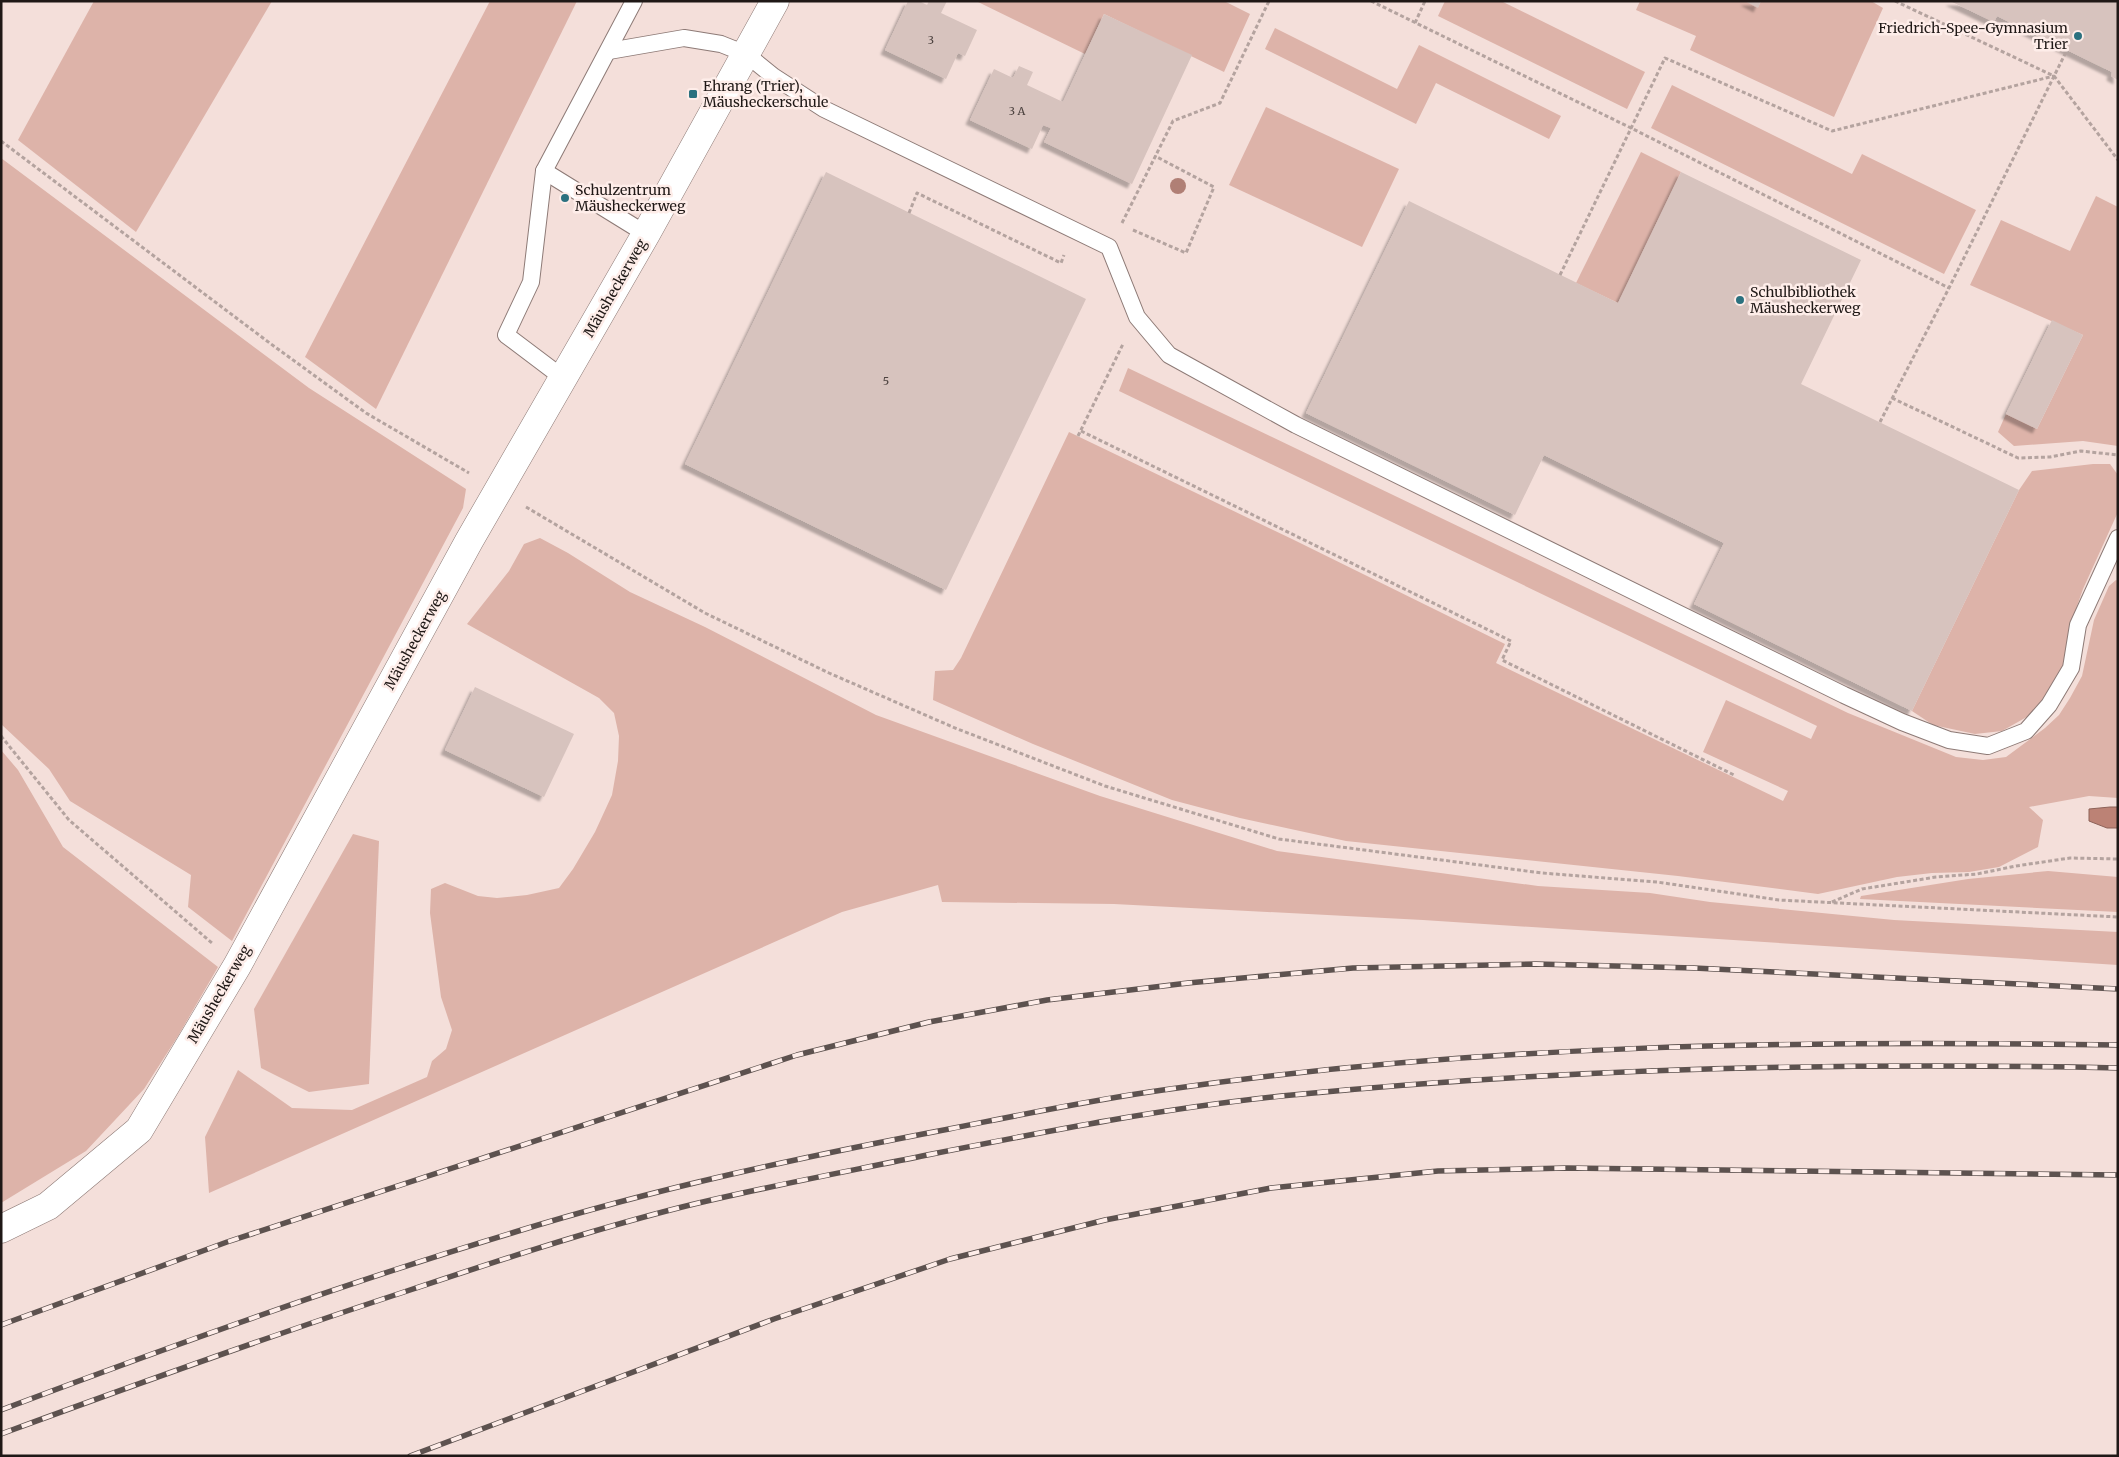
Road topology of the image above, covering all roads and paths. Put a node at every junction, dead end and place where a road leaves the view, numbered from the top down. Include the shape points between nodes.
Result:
1 (634, 1) edge
2 (774, 1) edge
3 (1269, 1) edge
4 (1371, 1) edge
5 (1424, 1) edge
6 (1895, 1) edge
7 (1415, 22) junction
8 (2067, 50) dead end
9 (609, 51) junction
10 (746, 54) junction
11 (2054, 76) junction
12 (1631, 128) junction
13 (1, 141) edge
14 (1154, 156) junction
15 (2118, 160) edge
16 (544, 171) junction
17 (909, 213) dead end
18 (1125, 216) dead end
19 (1120, 225) dead end
20 (1075, 230) junction
21 (646, 234) junction
22 (1560, 275) dead end
23 (1949, 288) junction
24 (1137, 317) junction
25 (563, 378) junction
26 (1892, 398) junction
27 (1880, 422) dead end
28 (1081, 431) junction
29 (1078, 436) dead end
30 (2118, 455) edge
31 (499, 491) junction
32 (2118, 538) edge
33 (1, 736) edge
34 (1734, 775) dead end
35 (2118, 860) edge
36 (1832, 903) junction
37 (2118, 917) edge
38 (237, 966) junction
39 (1, 1229) edge

1 - 9 lane
2 - 10 street, Mäusheckerweg
3 - 14 path via 1220,103 1173,121
4 - 7 path
5 - 7 path
6 - 11 path
7 - 12 path
8 - 11 path
9 - 10 lane via 684,38 722,44
9 - 16 lane
10 - 20 lane via 824,109
10 - 21 street, Mäusheckerweg
11 - 12 path via 1832,131 1665,58
11 - 15 path
11 - 23 path
12 - 22 path
12 - 23 path
13 - 31 path via 366,413
14 - 18 path
14 - 19 path via 1214,187 1186,253
16 - 21 lane
16 - 25 lane via 531,282 506,335
17 - 20 path via 917,193 1061,263
20 - 24 lane via 1109,247
21 - 25 street, Mäusheckerweg
23 - 26 path
24 - 28 path
24 - 32 lane via 1169,355 1296,425 1844,695 1949,740 1988,746 2026,731 2049,704 2071,668 2078,625
25 - 31 street, Mäusheckerweg
26 - 27 path
26 - 30 path via 2018,458 2050,457 2081,451
28 - 29 path
28 - 34 path via 1511,641 1502,660
31 - 36 path via 705,613 829,673 955,728 1105,786 1279,839 1542,873 1657,882 1779,900
31 - 38 street, Mäusheckerweg
33 - 38 path via 69,820
35 - 36 path via 2070,858 1977,874 1936,877 1862,889
36 - 37 path
38 - 39 street, Mäusheckerweg via 139,1130 48,1206

